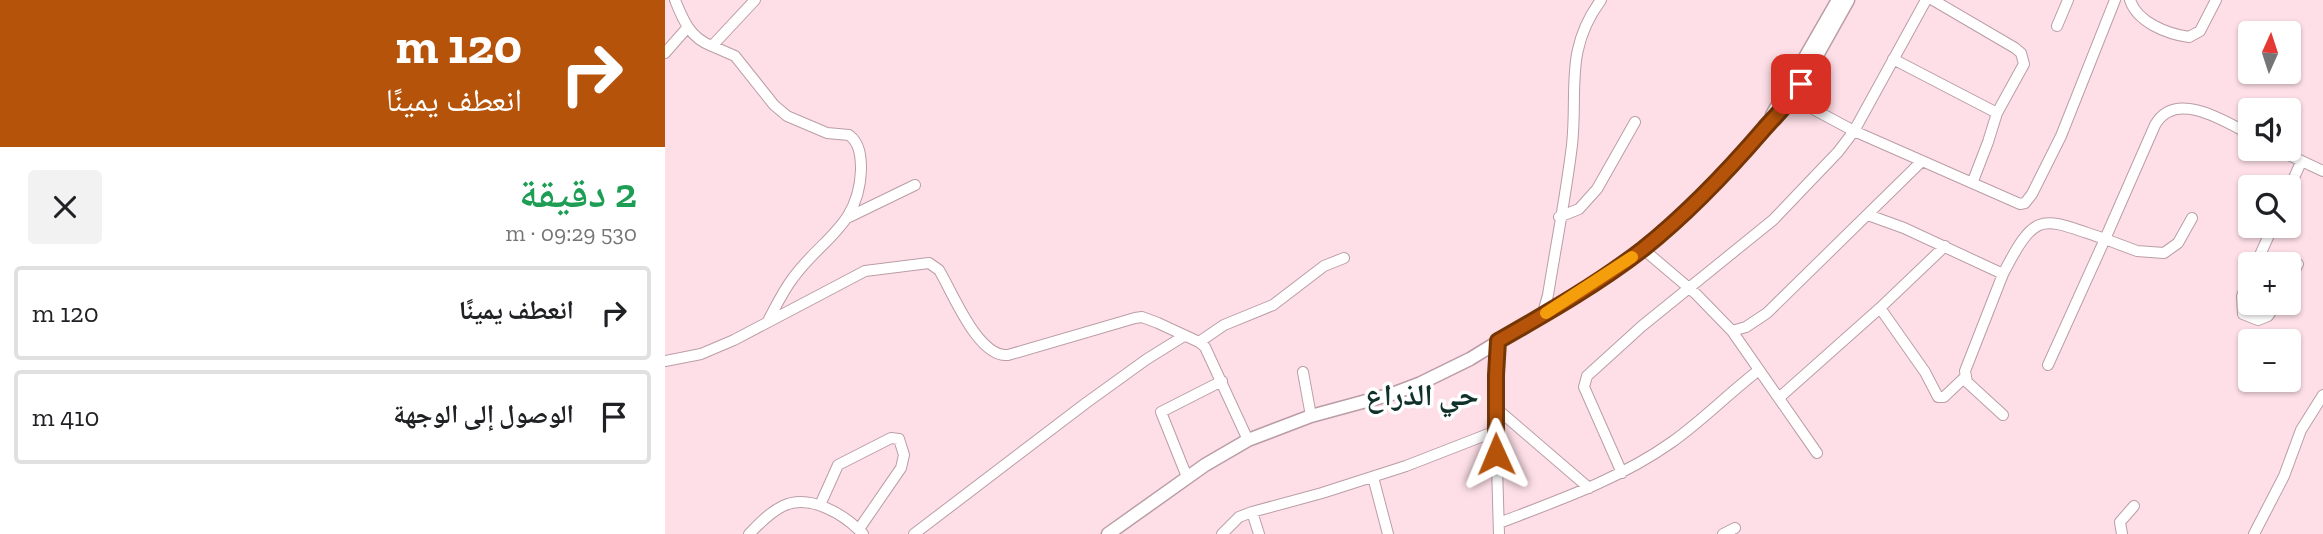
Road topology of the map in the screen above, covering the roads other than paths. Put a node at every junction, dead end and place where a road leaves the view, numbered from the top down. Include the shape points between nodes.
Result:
1 (675, 0) edge
2 (755, 0) edge
3 (1601, 0) edge
4 (1838, 0) edge
5 (1848, 0) edge
6 (1926, 0) edge
7 (1933, 0) edge
8 (2068, 0) edge
9 (2115, 0) edge
10 (2130, 0) edge
11 (2216, 0) edge
12 (2057, 26) dead end
13 (687, 28) junction
14 (712, 46) junction
15 (665, 52) edge
16 (1893, 59) junction
17 (1788, 96) junction
18 (1997, 113) junction
19 (1635, 122) dead end
20 (2238, 129) edge
21 (1854, 131) junction
22 (1921, 160) junction
23 (2301, 162) joint
24 (2323, 171) edge
25 (2295, 175) edge
26 (1973, 181) junction
27 (915, 185) dead end
28 (1868, 215) junction
29 (1559, 218) junction
30 (2192, 218) dead end
31 (846, 219) junction
32 (2105, 239) junction
33 (1945, 246) junction
34 (1643, 249) junction
35 (1344, 258) dead end
36 (2003, 274) junction
37 (1689, 287) junction
38 (1880, 308) junction
39 (2246, 315) edge
40 (2269, 315) edge
41 (1542, 316) junction
42 (767, 322) junction
43 (1732, 331) junction
44 (1184, 336) junction
45 (1498, 341) junction
46 (1199, 342) junction
47 (665, 361) edge
48 (2048, 365) dead end
49 (1759, 370) junction
50 (1303, 372) dead end
51 (1965, 377) junction
52 (1222, 381) junction
53 (2323, 395) edge
54 (1780, 397) junction
55 (1496, 408) junction
56 (2003, 415) dead end
57 (1311, 416) junction
58 (1496, 431) junction
59 (1248, 440) junction
60 (1817, 453) dead end
61 (1622, 473) junction
62 (1187, 477) junction
63 (1373, 477) junction
64 (1589, 488) junction
65 (820, 505) junction
66 (2134, 506) dead end
67 (1252, 512) junction
68 (1735, 528) dead end
69 (1499, 529) edge
70 (862, 532) edge
71 (749, 534) edge
72 (914, 534) edge
73 (1108, 534) edge
74 (1222, 534) edge
75 (1259, 534) edge
76 (1388, 534) edge
77 (1723, 534) edge
78 (2122, 534) edge
79 (2253, 534) edge

1 - 13 street
2 - 14 street
3 - 29 street via 1577,48 1573,132
4 - 17 main road
5 - 17 main road
6 - 16 street
7 - 18 street via 2021,53 2022,71
8 - 12 street
9 - 26 street via 2061,136 2030,198 2020,204
10 - 11 street via 2145,20 2189,37 2200,31
13 - 14 street
13 - 15 street
14 - 31 street via 736,56 787,116 855,140 861,164 860,190
16 - 18 street
16 - 21 street
17 - 21 street
17 - 34 main road via 1715,182
18 - 26 street
19 - 29 street via 1597,189 1579,209
20 - 32 street via 2205,113 2167,111 2155,125
21 - 22 street
21 - 37 street via 1773,220
22 - 26 street
22 - 28 street
23 - 24 street
23 - 25 street
27 - 31 street
28 - 33 street
28 - 43 street via 1767,313
29 - 41 street
30 - 32 street via 2178,243 2164,253 2137,251
31 - 42 street via 793,279
32 - 36 street via 2054,222 2042,223 2027,233
32 - 48 street
33 - 36 street
33 - 38 street
34 - 37 street
34 - 41 main road
35 - 46 street via 1324,266 1273,306 1224,325
36 - 51 street via 1969,356
37 - 43 street
37 - 61 street via 1595,367 1584,382
38 - 51 street via 1926,372 1938,397 1944,397
38 - 54 street
39 - 40 street via 2258,320
41 - 45 main road
42 - 44 street via 865,271 926,263 939,270 979,340 1001,355 1135,318
42 - 47 street via 710,350
43 - 49 street
44 - 46 street
44 - 72 street via 1086,403
45 - 55 street
45 - 57 main road via 1421,383
46 - 52 street
49 - 54 street
49 - 61 street via 1673,441
50 - 57 street
51 - 56 street
52 - 59 street
52 - 62 street via 1161,412
53 - 79 street via 2301,430 2284,476
54 - 60 street
55 - 58 street
55 - 64 street
57 - 59 main road
58 - 63 street
58 - 69 street
59 - 62 main road
61 - 64 street
62 - 73 main road
63 - 67 street
63 - 76 street
64 - 69 street
65 - 70 street
65 - 70 street via 838,465 891,438 899,439 904,456 901,468
65 - 71 street via 784,506
66 - 78 street via 2120,522
67 - 74 street via 1239,517
67 - 75 street
68 - 77 street

